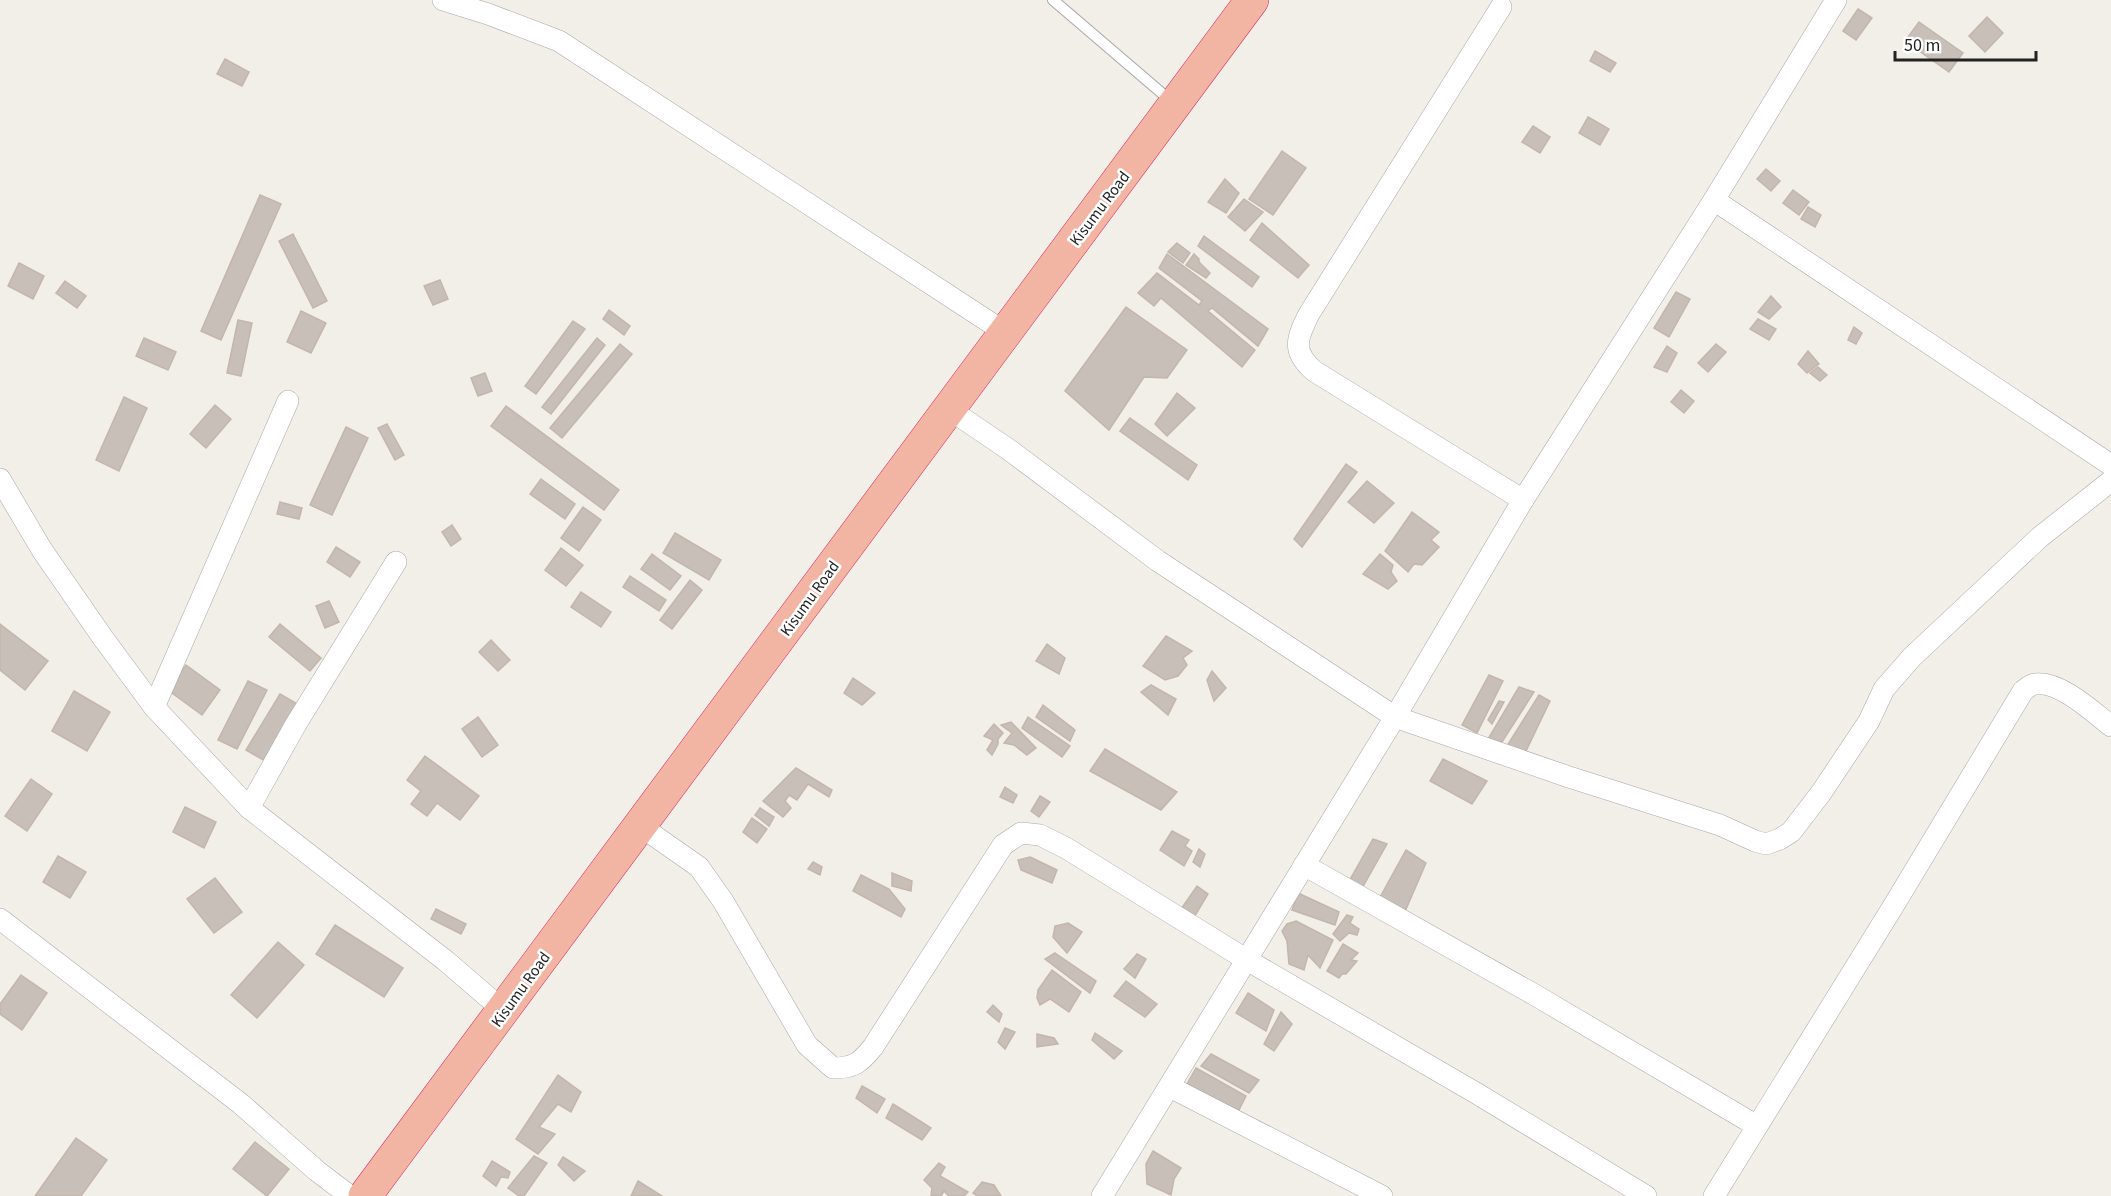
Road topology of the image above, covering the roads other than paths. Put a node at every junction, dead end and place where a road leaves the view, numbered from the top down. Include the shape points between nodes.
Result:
1 (443, 0) edge
2 (1053, 0) edge
3 (1252, 0) edge
4 (1836, 0) edge
5 (1501, 7) dead end
6 (1176, 105) junction
7 (1714, 200) junction
8 (1006, 333) junction
9 (288, 401) dead end
10 (949, 409) junction
11 (2111, 465) edge
12 (0, 479) edge
13 (2111, 481) edge
14 (1523, 500) junction
15 (396, 562) dead end
16 (154, 707) junction
17 (1395, 717) junction
18 (2111, 726) edge
19 (249, 808) junction
20 (639, 825) junction
21 (1304, 865) junction
22 (0, 919) edge
23 (1247, 960) junction
24 (504, 1011) junction
25 (1170, 1087) junction
26 (1757, 1126) junction
27 (350, 1196) edge
28 (365, 1196) edge
29 (1102, 1196) edge
30 (1382, 1196) edge
31 (1646, 1196) edge
32 (1714, 1196) edge

1 - 8 street via 559,40
2 - 6 lane
3 - 6 highway, Kisumu Road
4 - 7 street
5 - 14 street via 1309,314 1298,346 1303,361 1314,371
6 - 8 highway, Kisumu Road
7 - 11 street
7 - 14 street
8 - 10 highway, Kisumu Road
9 - 16 street
10 - 17 street via 1158,561
10 - 20 highway, Kisumu Road
12 - 16 street via 42,550
13 - 17 street via 2040,537 1912,657 1884,689 1869,721 1821,794 1791,832 1766,844 1720,825
14 - 17 street
15 - 19 street
16 - 19 street
17 - 21 street
18 - 26 street via 2061,690 2034,684 2024,691
19 - 24 street via 446,960
20 - 23 street via 699,867 807,1045 833,1068 848,1068 861,1061 873,1047 1003,845 1021,833 1040,835 1066,848
20 - 24 highway, Kisumu Road
21 - 23 street
21 - 26 street via 1535,994
22 - 27 street via 241,1104
23 - 25 street
23 - 31 street
24 - 28 highway, Kisumu Road
25 - 29 street
25 - 30 street
26 - 32 street

